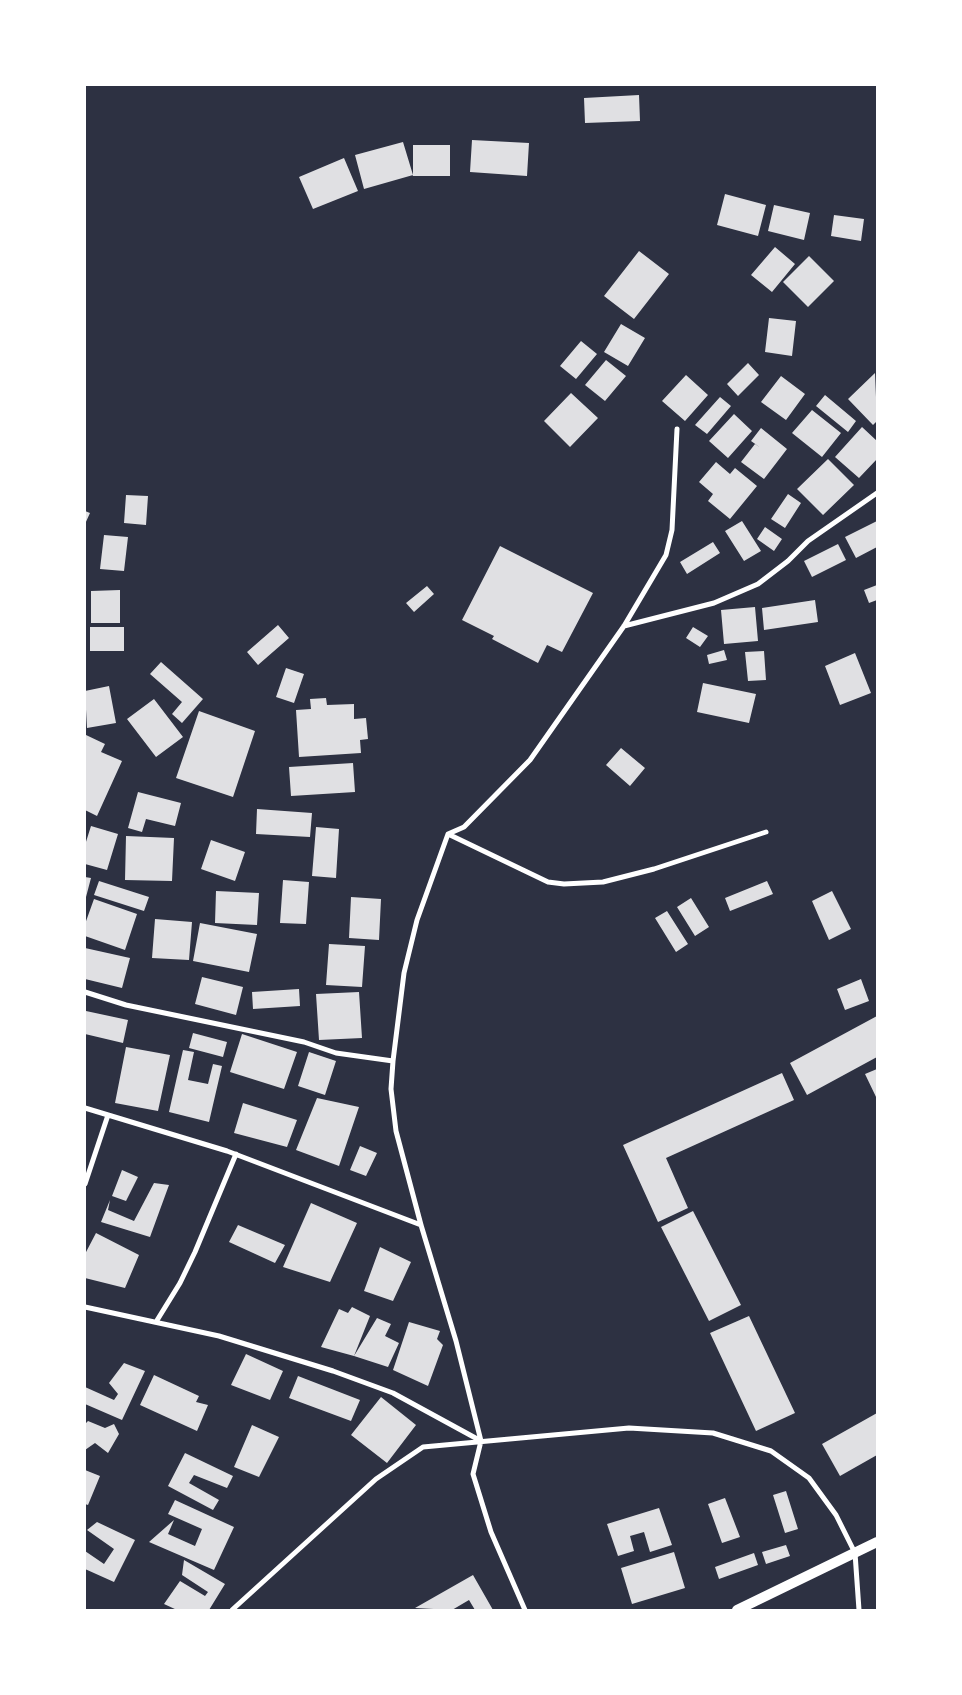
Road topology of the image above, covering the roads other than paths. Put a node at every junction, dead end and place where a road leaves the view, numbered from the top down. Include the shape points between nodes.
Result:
1 (677, 429) dead end
2 (877, 494) edge
3 (624, 626) junction
4 (766, 832) dead end
5 (448, 834) junction
6 (85, 992) edge
7 (393, 1061) junction
8 (85, 1108) edge
9 (108, 1115) junction
10 (236, 1154) junction
11 (85, 1184) edge
12 (420, 1225) junction
13 (85, 1306) edge
14 (156, 1322) junction
15 (481, 1441) junction
16 (877, 1542) edge
17 (855, 1553) junction
18 (232, 1610) edge
19 (525, 1610) edge
20 (737, 1610) edge
21 (859, 1610) edge

1 - 3 street via 672,530 666,555
2 - 3 street via 808,541 758,584 714,603
3 - 5 street via 530,760 464,827
4 - 5 street via 654,869 603,882 564,884 548,882
5 - 7 street via 417,920 404,973
6 - 7 street via 126,1004 304,1042 336,1053
7 - 12 street via 396,1131
8 - 9 street
9 - 10 street
9 - 11 street
10 - 12 street
10 - 14 street via 195,1252
12 - 15 street via 456,1341
13 - 14 street
14 - 15 street via 270,1351 394,1393
15 - 17 street via 629,1428 713,1433 771,1451 809,1478 836,1515
15 - 18 street via 422,1447 376,1479
15 - 19 street via 473,1474 491,1532
16 - 17 main road
17 - 20 main road
17 - 21 street

